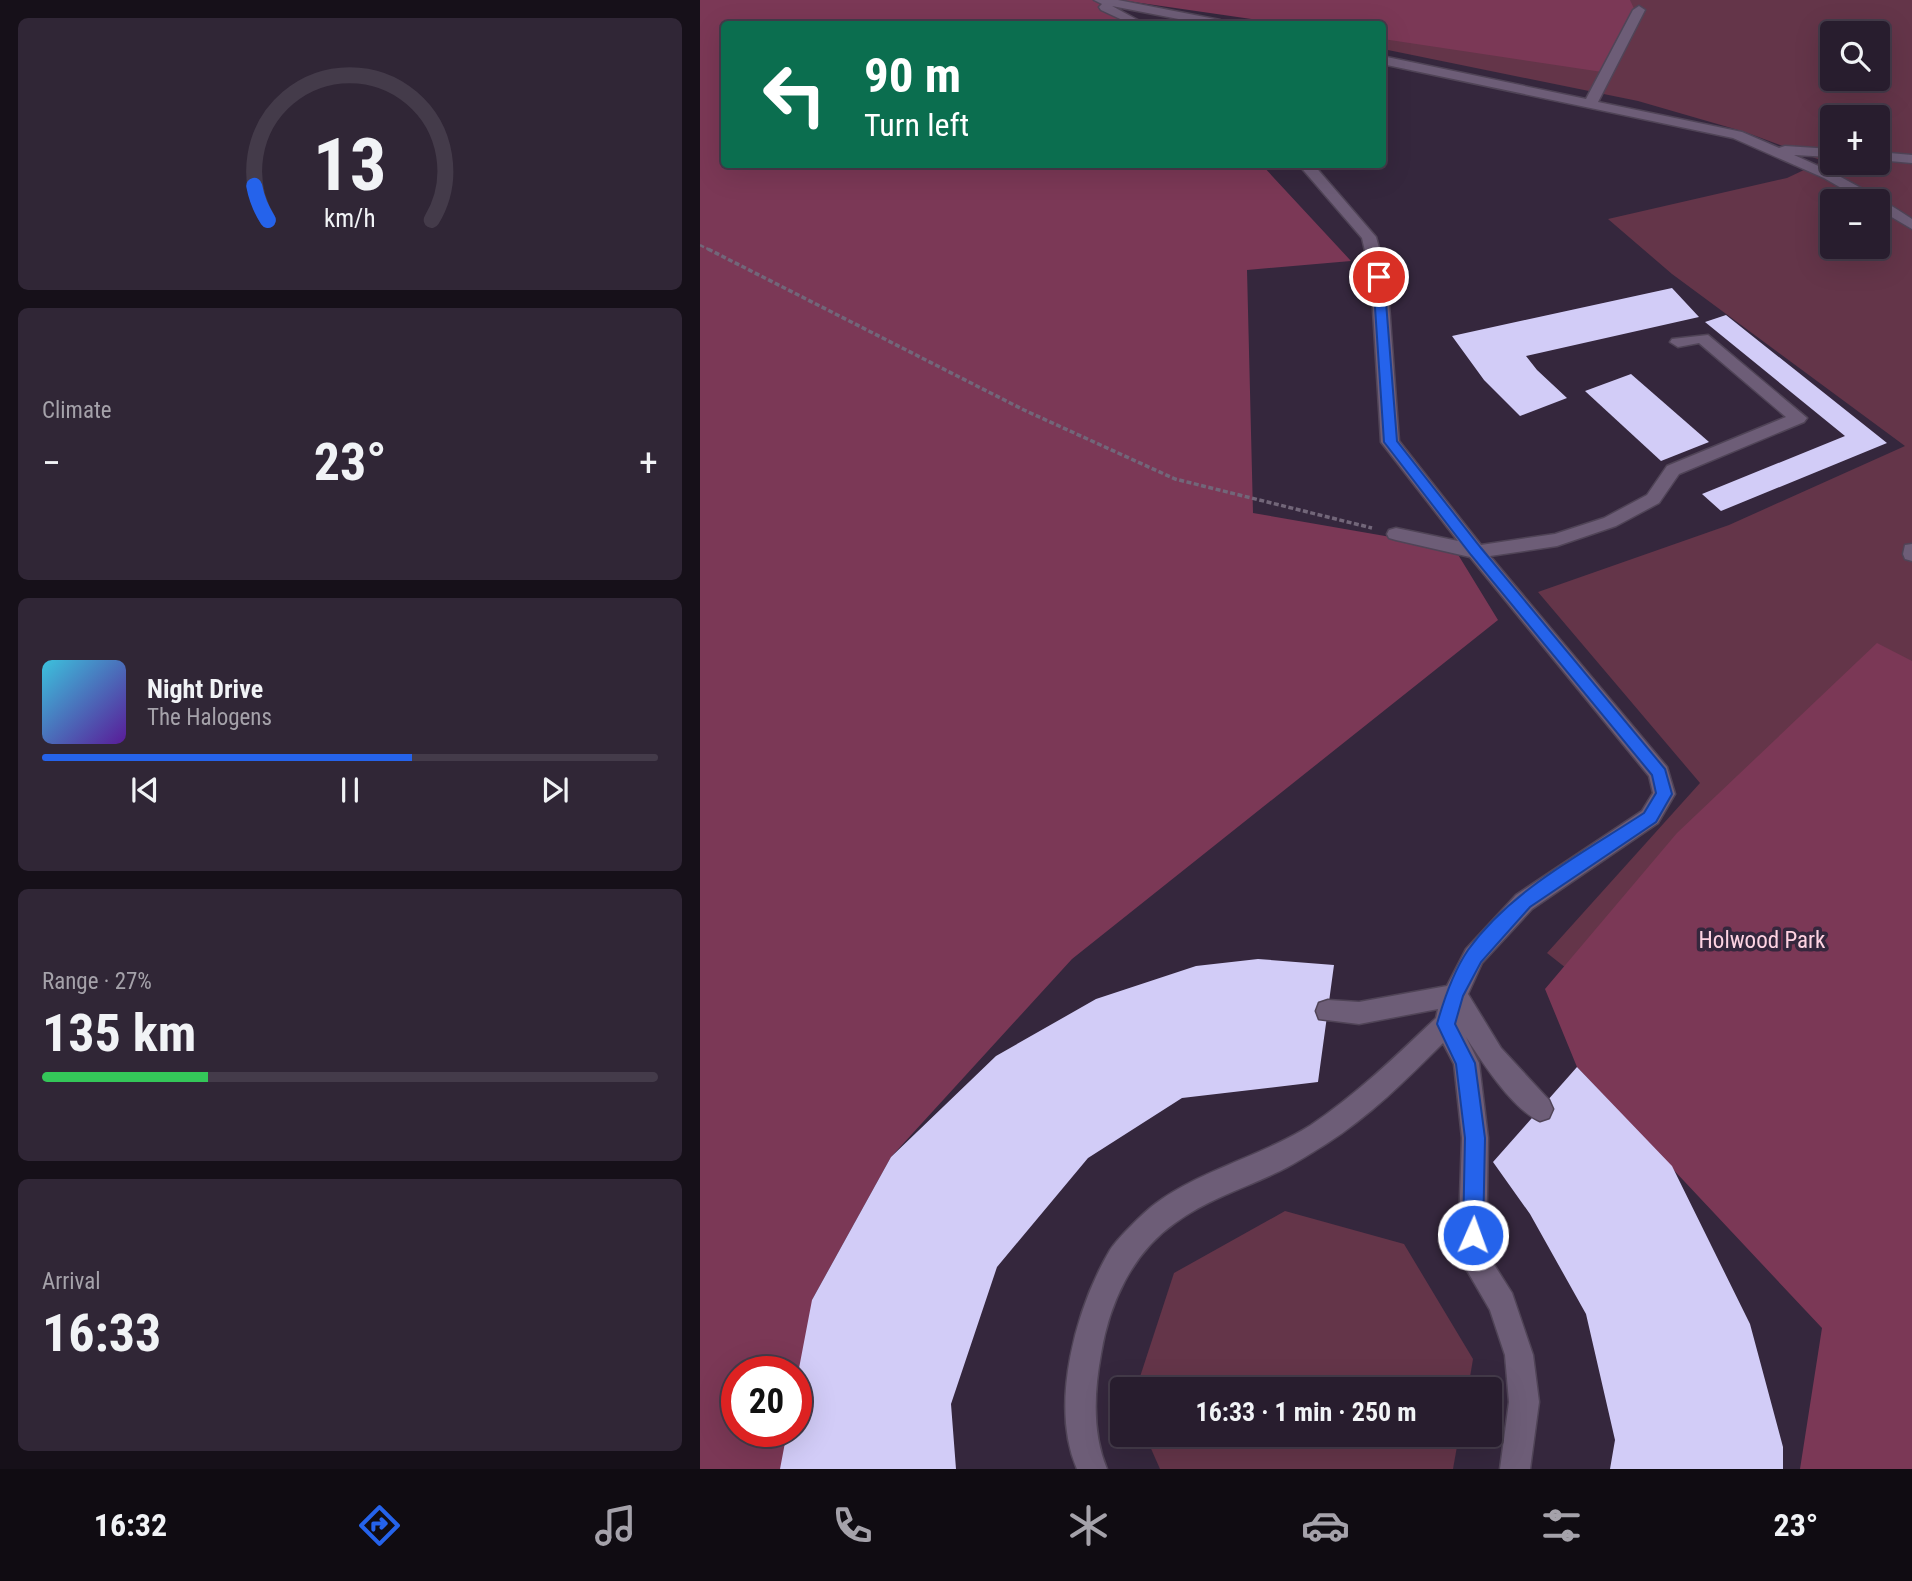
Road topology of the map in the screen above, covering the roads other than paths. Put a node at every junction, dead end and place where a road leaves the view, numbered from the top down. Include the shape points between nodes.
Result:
1 (1091, 0) edge
2 (1100, 0) edge
3 (1639, 10) dead end
4 (1133, 21) edge
5 (1205, 21) edge
6 (1386, 61) edge
7 (1590, 104) junction
8 (1769, 149) junction
9 (1820, 152) edge
10 (1890, 157) edge
11 (1912, 159) edge
12 (1309, 168) edge
13 (1853, 189) edge
14 (1890, 211) edge
15 (1912, 225) edge
16 (1678, 342) dead end
17 (1396, 534) road end
18 (1476, 552) junction
19 (1455, 995) junction
20 (1328, 1011) dead end
21 (1446, 1024) junction
22 (1541, 1109) dead end
23 (1092, 1469) edge
24 (1515, 1469) edge

1 - 4 lane
2 - 5 lane
3 - 7 lane
6 - 7 lane
7 - 8 lane via 1737,135
8 - 9 lane
8 - 13 lane
10 - 11 lane
12 - 18 lane via 1369,237 1379,277 1390,442
14 - 15 lane
16 - 18 lane via 1702,338 1797,418 1674,470 1653,499 1610,522 1558,540
17 - 18 lane
18 - 19 lane via 1659,773 1664,794 1650,817 1524,902 1474,956
19 - 20 lane via 1359,1013
19 - 21 lane
19 - 22 lane via 1502,1072
21 - 23 lane via 1373,1095 1319,1134 1164,1214 1121,1258 1092,1322 1080,1388 1084,1451
21 - 24 lane via 1466,1063 1475,1138 1472,1255 1502,1303 1519,1355 1524,1402

